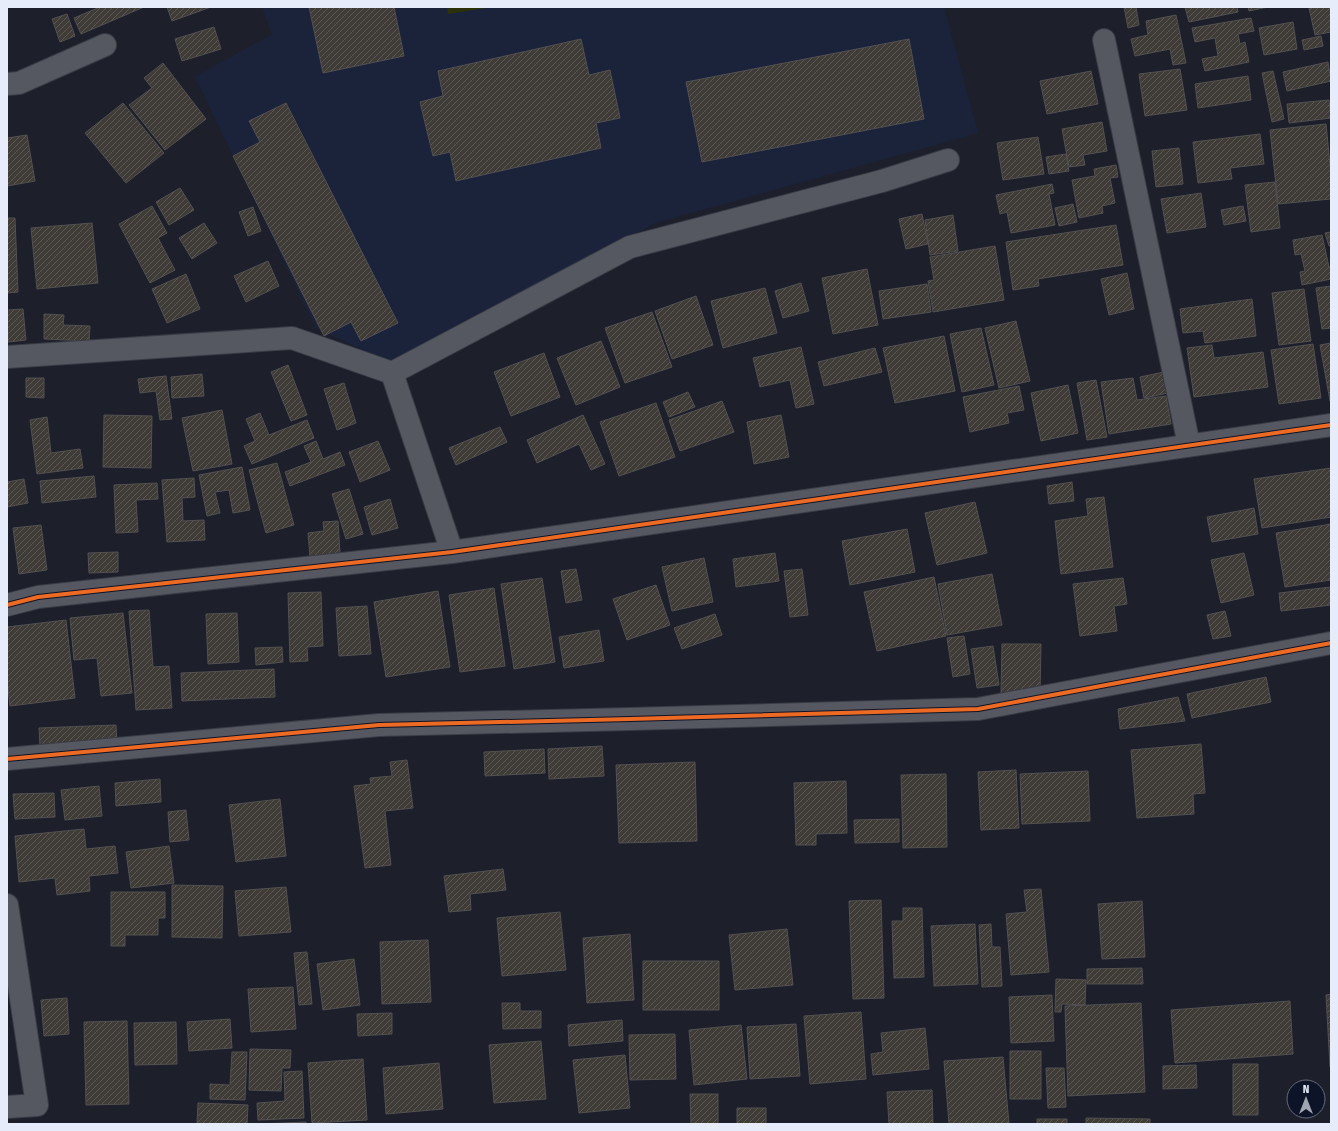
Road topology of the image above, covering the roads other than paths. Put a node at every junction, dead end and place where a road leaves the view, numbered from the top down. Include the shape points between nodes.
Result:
1 (1104, 40) dead end
2 (105, 45) dead end
3 (7, 84) edge
4 (948, 160) dead end
5 (7, 358) edge
6 (392, 373) junction
7 (1331, 425) edge
8 (1189, 445) junction
9 (452, 552) junction
10 (7, 605) edge
11 (1331, 643) edge
12 (7, 759) edge
13 (7, 905) edge
14 (7, 1107) edge

1 - 8 street
2 - 3 street via 19,83
4 - 6 street via 882,181 630,247
5 - 6 street via 292,338
6 - 9 street
7 - 8 street
8 - 9 street
9 - 10 street via 38,597
11 - 12 street via 978,709 379,724
13 - 14 street via 37,1105

